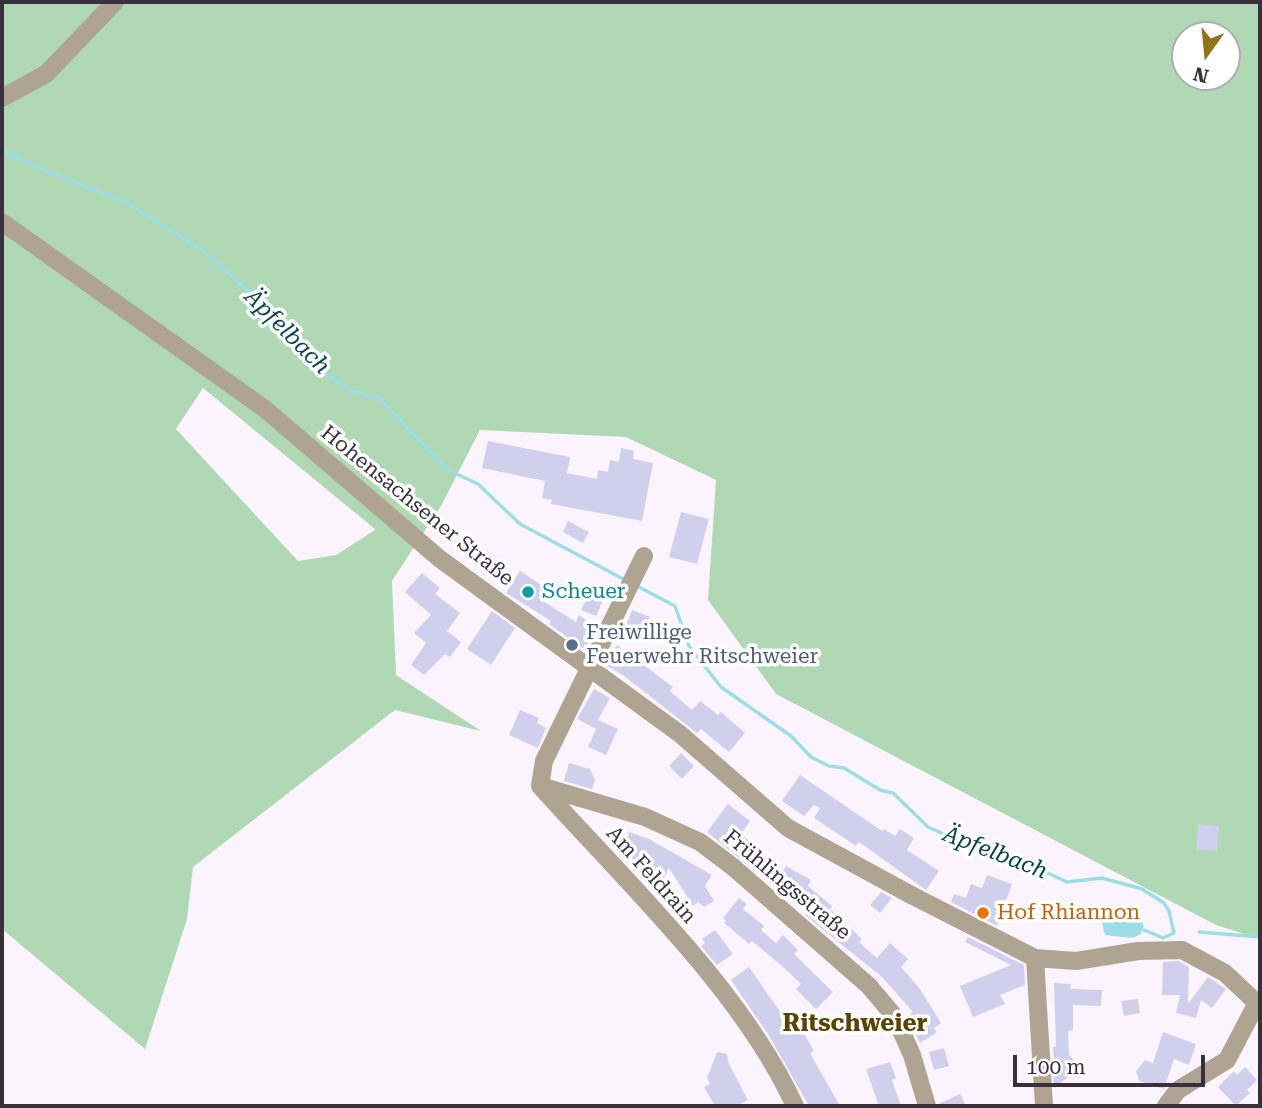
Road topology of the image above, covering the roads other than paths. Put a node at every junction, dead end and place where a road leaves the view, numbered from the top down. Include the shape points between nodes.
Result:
1 (116, 2) edge
2 (2, 98) edge
3 (2, 222) edge
4 (644, 556) dead end
5 (589, 666) junction
6 (540, 786) junction
7 (1035, 958) junction
8 (1259, 1005) edge
9 (795, 1106) edge
10 (927, 1106) edge
11 (1044, 1106) edge
12 (1166, 1106) edge

1 - 2 street via 47,74
3 - 5 street, Hohensachsener Straße via 234,387 440,559
4 - 5 street
5 - 6 street via 544,761
5 - 7 street, Hohensachsener Straße via 680,734 788,828
6 - 9 street, Am Feldrain via 719,985 781,1076
6 - 10 street, Frühlingsstraße via 645,817 700,842 733,867 869,986 895,1017
7 - 8 street, Hohensachsener Straße via 1076,961 1138,951 1182,950 1225,973
7 - 11 street
8 - 12 street via 1227,1060 1178,1090

